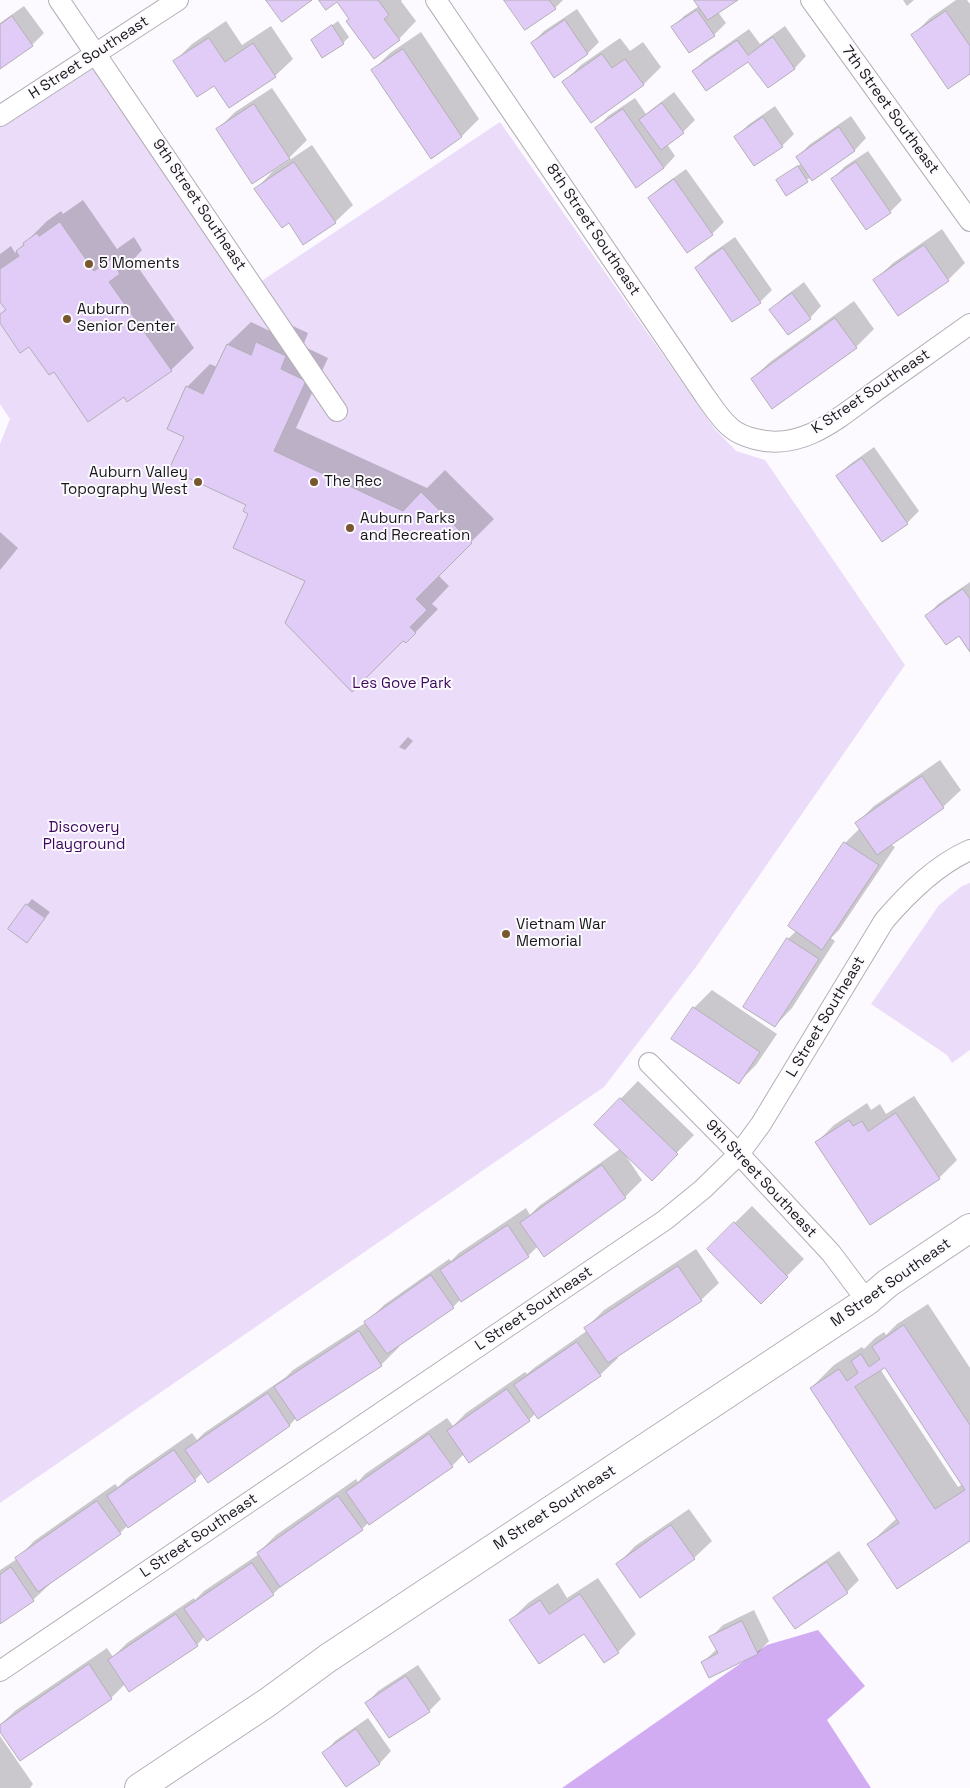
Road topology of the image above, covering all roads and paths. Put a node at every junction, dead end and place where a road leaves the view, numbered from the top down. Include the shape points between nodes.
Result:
1 (60, 0) edge
2 (178, 0) edge
3 (436, 0) edge
4 (811, 0) edge
5 (96, 54) junction
6 (0, 116) edge
7 (970, 221) edge
8 (970, 324) edge
9 (338, 411) dead end
10 (764, 442) joint
11 (970, 850) edge
12 (649, 1063) dead end
13 (740, 1154) junction
14 (970, 1228) edge
15 (867, 1301) junction
16 (0, 1671) edge
17 (139, 1788) edge

1 - 5 street, 9th Street Southeast
2 - 5 street, H Street Southeast
3 - 10 street, 8th Street Southeast via 721,418 732,429
4 - 7 street, 7th Street Southeast
5 - 6 street, H Street Southeast
5 - 9 street, 9th Street Southeast
8 - 10 street, K Street Southeast via 818,430 798,440
11 - 13 street, L Street Southeast via 931,874 884,921
12 - 13 street, 9th Street Southeast
13 - 15 street, 9th Street Southeast via 831,1253
13 - 16 street, L Street Southeast via 665,1220
14 - 15 main road, M Street Southeast via 888,1283
15 - 17 main road, M Street Southeast via 328,1658

